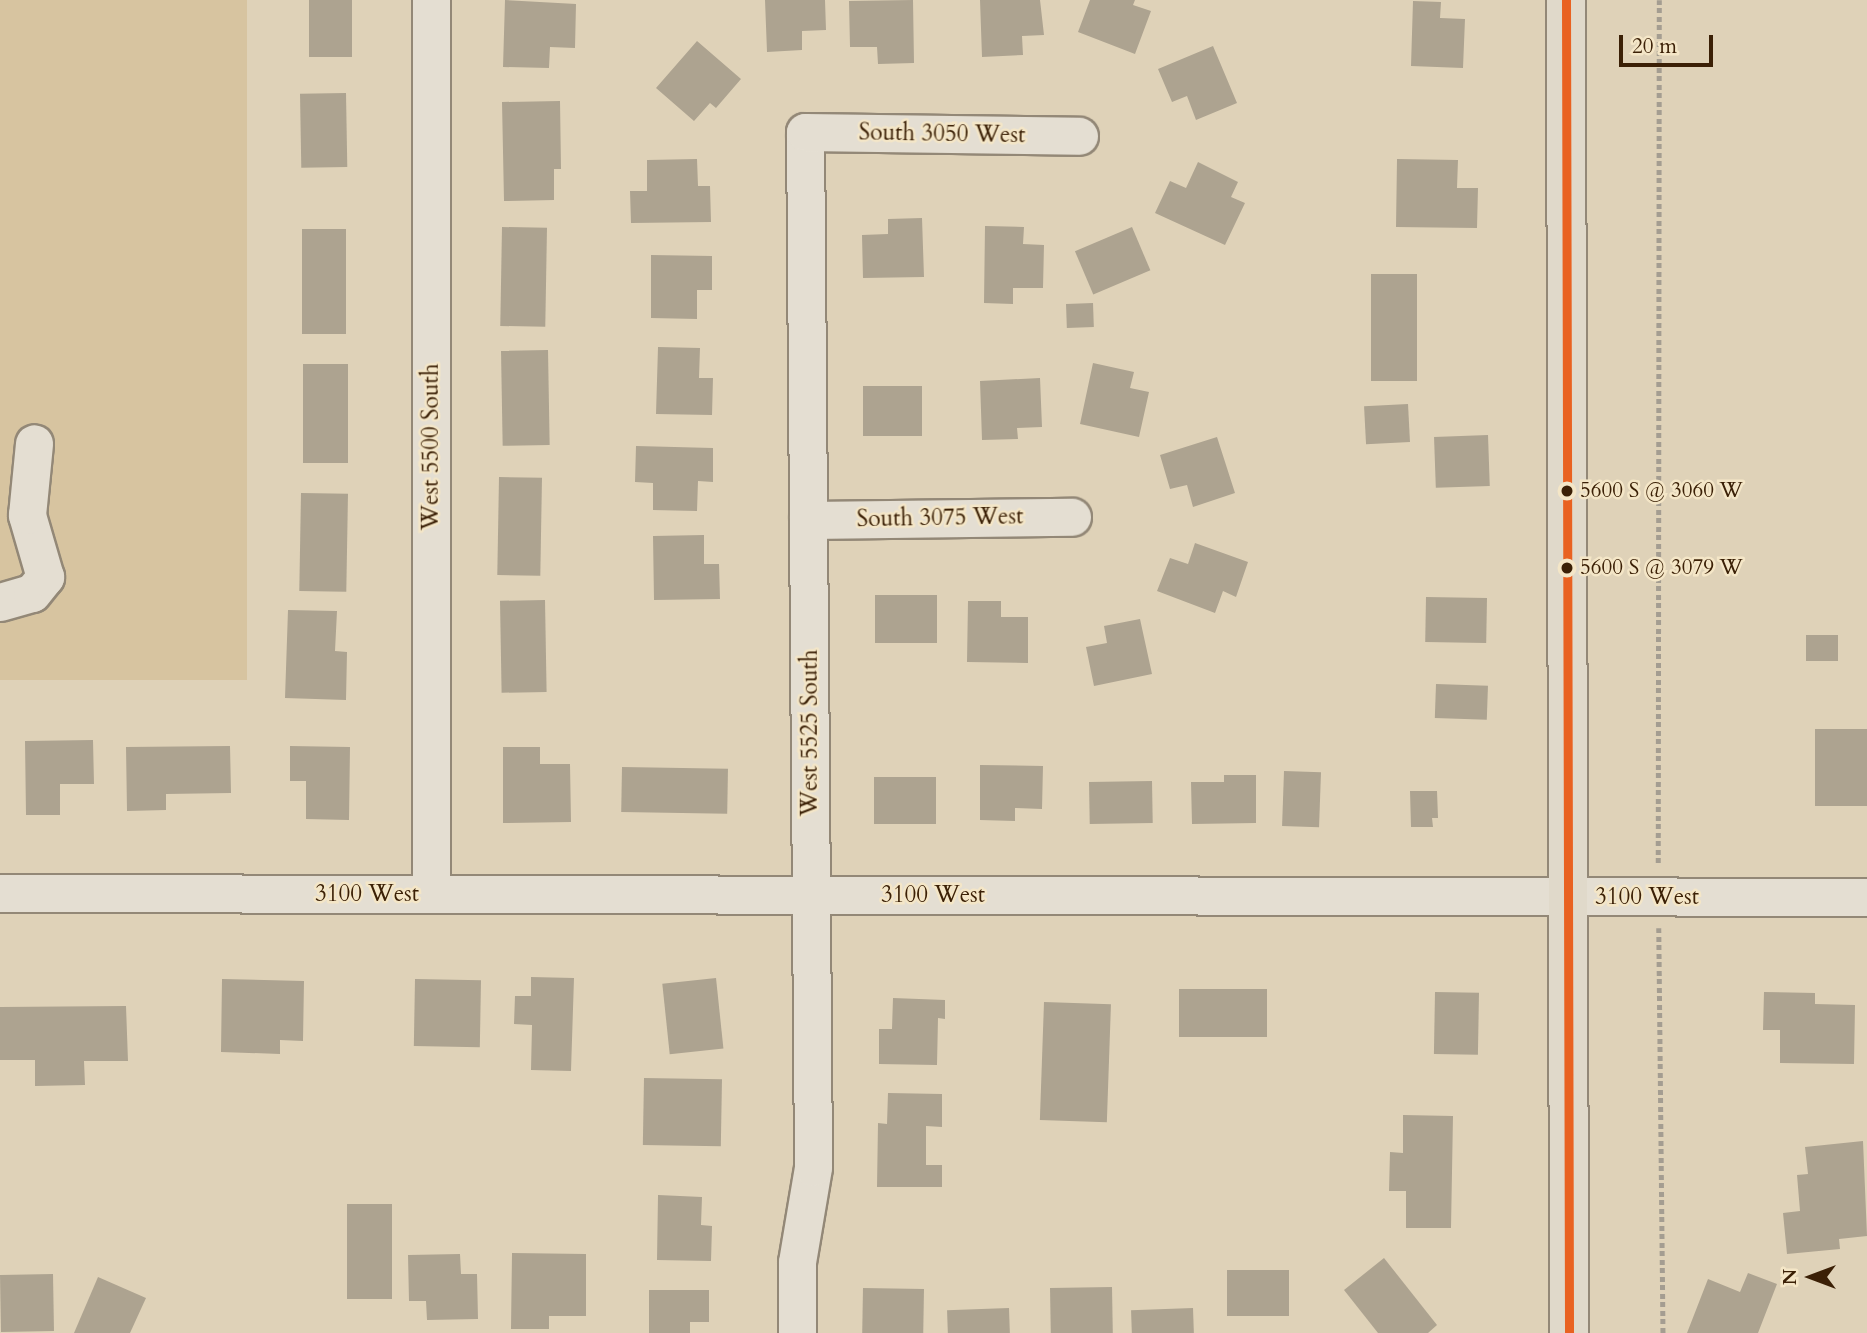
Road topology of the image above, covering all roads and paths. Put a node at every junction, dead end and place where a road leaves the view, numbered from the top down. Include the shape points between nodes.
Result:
1 (431, 0) edge
2 (1566, 0) edge
3 (1659, 0) edge
4 (805, 132) joint
5 (1079, 136) dead end
6 (34, 443) dead end
7 (1072, 517) dead end
8 (808, 520) junction
9 (0, 602) edge
10 (0, 893) edge
11 (431, 894) junction
12 (811, 895) junction
13 (1568, 897) junction
14 (1658, 897) junction
15 (1867, 897) edge
16 (797, 1333) edge
17 (1569, 1333) edge
18 (1662, 1333) edge

1 - 11 street, West 5500 South
2 - 13 main road
3 - 14 path
4 - 5 street, South 3050 West
4 - 8 street, West 5525 South
6 - 9 street via 27,515 45,577 32,593
7 - 8 street, South 3075 West
8 - 12 street, West 5525 South
10 - 11 street, 3100 West
11 - 12 street, 3100 West
12 - 13 street, 3100 West
12 - 16 street, West 5525 South via 813,1167 797,1262
13 - 14 street, 3100 West
13 - 17 main road
14 - 15 street, 3100 West
14 - 18 path

